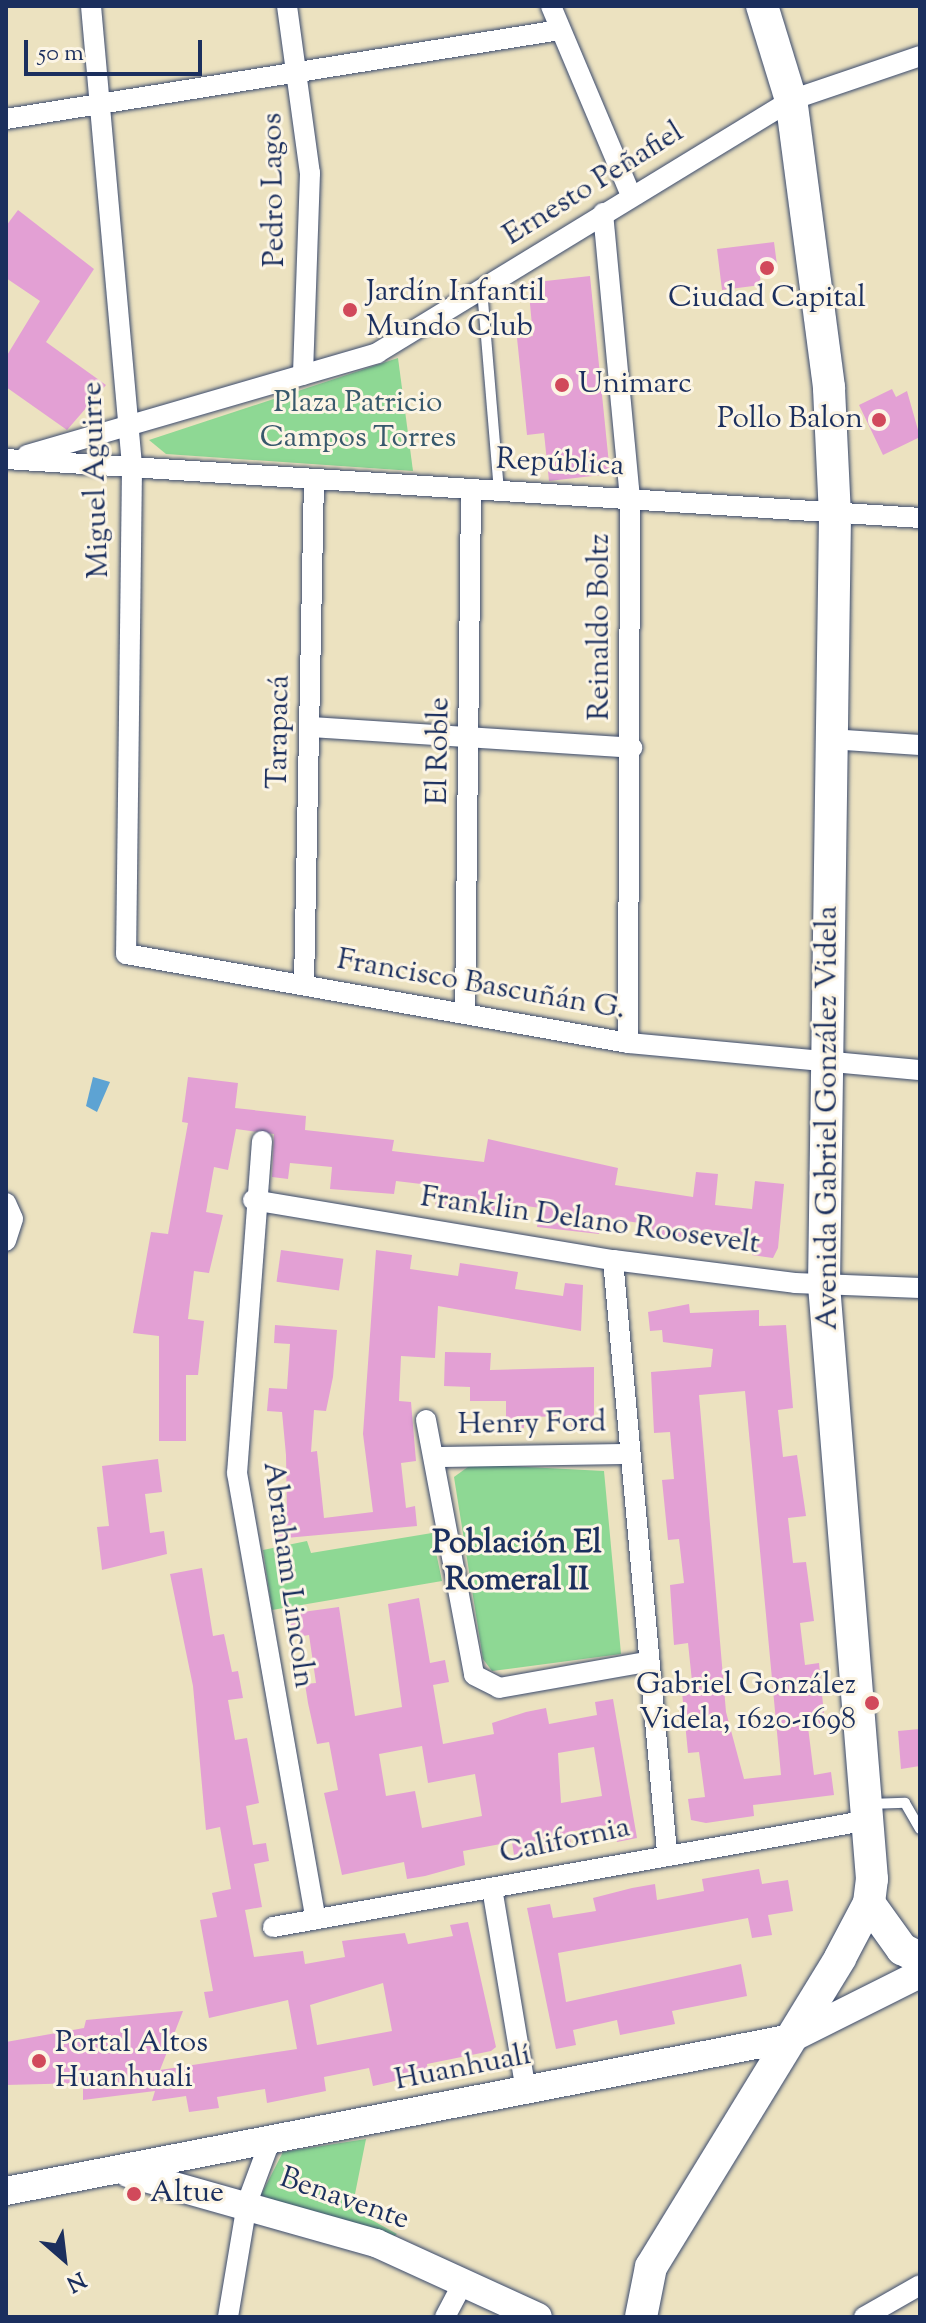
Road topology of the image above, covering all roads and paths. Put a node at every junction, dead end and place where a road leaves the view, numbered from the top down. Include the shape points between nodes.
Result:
1 (91, 6) edge
2 (287, 6) edge
3 (551, 6) edge
4 (764, 8) edge
5 (560, 30) junction
6 (920, 56) edge
7 (302, 71) junction
8 (791, 100) junction
9 (103, 103) junction
10 (6, 119) edge
11 (631, 195) junction
12 (603, 213) junction
13 (482, 289) junction
14 (303, 375) junction
15 (128, 425) junction
16 (27, 455) junction
17 (6, 459) edge
18 (132, 468) junction
19 (314, 479) junction
20 (471, 490) junction
21 (499, 490) junction
22 (630, 498) junction
23 (835, 516) junction
24 (920, 518) edge
25 (311, 727) junction
26 (471, 737) junction
27 (830, 739) junction
28 (920, 745) edge
29 (632, 748) junction
30 (126, 954) joint
31 (304, 985) junction
32 (465, 1013) junction
33 (628, 1043) junction
34 (828, 1065) junction
35 (920, 1070) edge
36 (262, 1141) dead end
37 (253, 1200) junction
38 (6, 1203) edge
39 (6, 1241) edge
40 (613, 1260) junction
41 (824, 1285) junction
42 (920, 1288) edge
43 (426, 1420) dead end
44 (628, 1454) junction
45 (437, 1457) junction
46 (647, 1662) junction
47 (869, 1812) junction
48 (920, 1829) edge
49 (667, 1852) junction
50 (492, 1888) junction
51 (869, 1903) junction
52 (316, 1919) junction
53 (273, 1927) dead end
54 (920, 1958) edge
55 (920, 1974) edge
56 (792, 2038) junction
57 (526, 2091) junction
58 (270, 2141) junction
59 (106, 2173) junction
60 (6, 2181) edge
61 (6, 2191) edge
62 (247, 2203) junction
63 (464, 2281) junction
64 (920, 2285) edge
65 (228, 2317) edge
66 (445, 2317) edge
67 (538, 2317) edge
68 (641, 2317) edge
69 (864, 2317) edge

1 - 9 street, Miguel Aguirre
2 - 7 street, Pedro Lagos
3 - 5 street
4 - 8 main road, Avenida Gabriel González Videla
5 - 7 street
5 - 11 street
6 - 8 street, Ernesto Peñafiel
7 - 9 street
7 - 14 street, Pedro Lagos via 310,173
8 - 11 street, Ernesto Peñafiel
8 - 23 main road, Avenida Gabriel González Videla via 829,387
9 - 10 street
9 - 15 street, Miguel Aguirre
11 - 12 street, Ernesto Peñafiel
12 - 13 street, Ernesto Peñafiel
12 - 22 street, Reinaldo Boltz
13 - 14 street, Ernesto Peñafiel via 377,353
13 - 21 lane
14 - 15 street, Ernesto Peñafiel
15 - 16 street, Ernesto Peñafiel
15 - 18 street, Miguel Aguirre
16 - 17 street, República
16 - 18 street, República
18 - 19 street, República
18 - 30 street, Miguel Aguirre
19 - 20 street, República
19 - 25 street, Tarapacá
20 - 21 street, República
20 - 26 street, El Roble
21 - 22 street, República
22 - 23 street, República
22 - 29 street, Reinaldo Boltz
23 - 24 street, República
23 - 27 main road, Avenida Gabriel González Videla
25 - 26 street
25 - 31 street, Tarapacá
26 - 29 street
26 - 32 street, El Roble
27 - 28 street
27 - 34 main road, Avenida Gabriel González Videla
29 - 33 street, Reinaldo Boltz
30 - 31 street, Francisco Bascuñán G.
31 - 32 street, Francisco Bascuñán G.
32 - 33 street, Francisco Bascuñán G.
33 - 34 street, Francisco Bascuñán G.
34 - 35 street, Francisco Bascuñán G.
34 - 41 main road, Avenida Gabriel González Videla
36 - 37 street, Abraham Lincoln
37 - 40 street, Franklin Delano Roosevelt
37 - 52 street, Abraham Lincoln via 237,1473
38 - 39 street via 13,1219
40 - 41 street, Franklin Delano Roosevelt
40 - 44 street
41 - 42 street, Franklin Delano Roosevelt
41 - 47 main road, Avenida Gabriel González Videla
43 - 45 street, Henry Ford
44 - 45 street, Henry Ford
44 - 46 street
45 - 46 street, Henry Ford via 474,1675 499,1688
46 - 49 street
47 - 48 lane via 905,1803
47 - 49 street, California
47 - 51 main road, Avenida Gabriel González Videla
49 - 50 street, California
50 - 52 street, California
50 - 57 street
51 - 54 main road via 902,1949
51 - 56 main road, Avenida Gabriel González Videla
52 - 53 street, California
55 - 56 main road, Huanhualí
56 - 57 main road, Huanhualí
56 - 68 main road, Avenida Gabriel González Videla via 651,2267
57 - 58 main road, Huanhualí
58 - 59 main road, Huanhualí
58 - 62 street
59 - 60 main road via 63,2171
59 - 61 main road, Huanhualí
59 - 62 main road, Benavente
62 - 63 main road, Benavente via 376,2243
62 - 65 street
63 - 66 street
63 - 67 main road, Benavente
64 - 69 street

